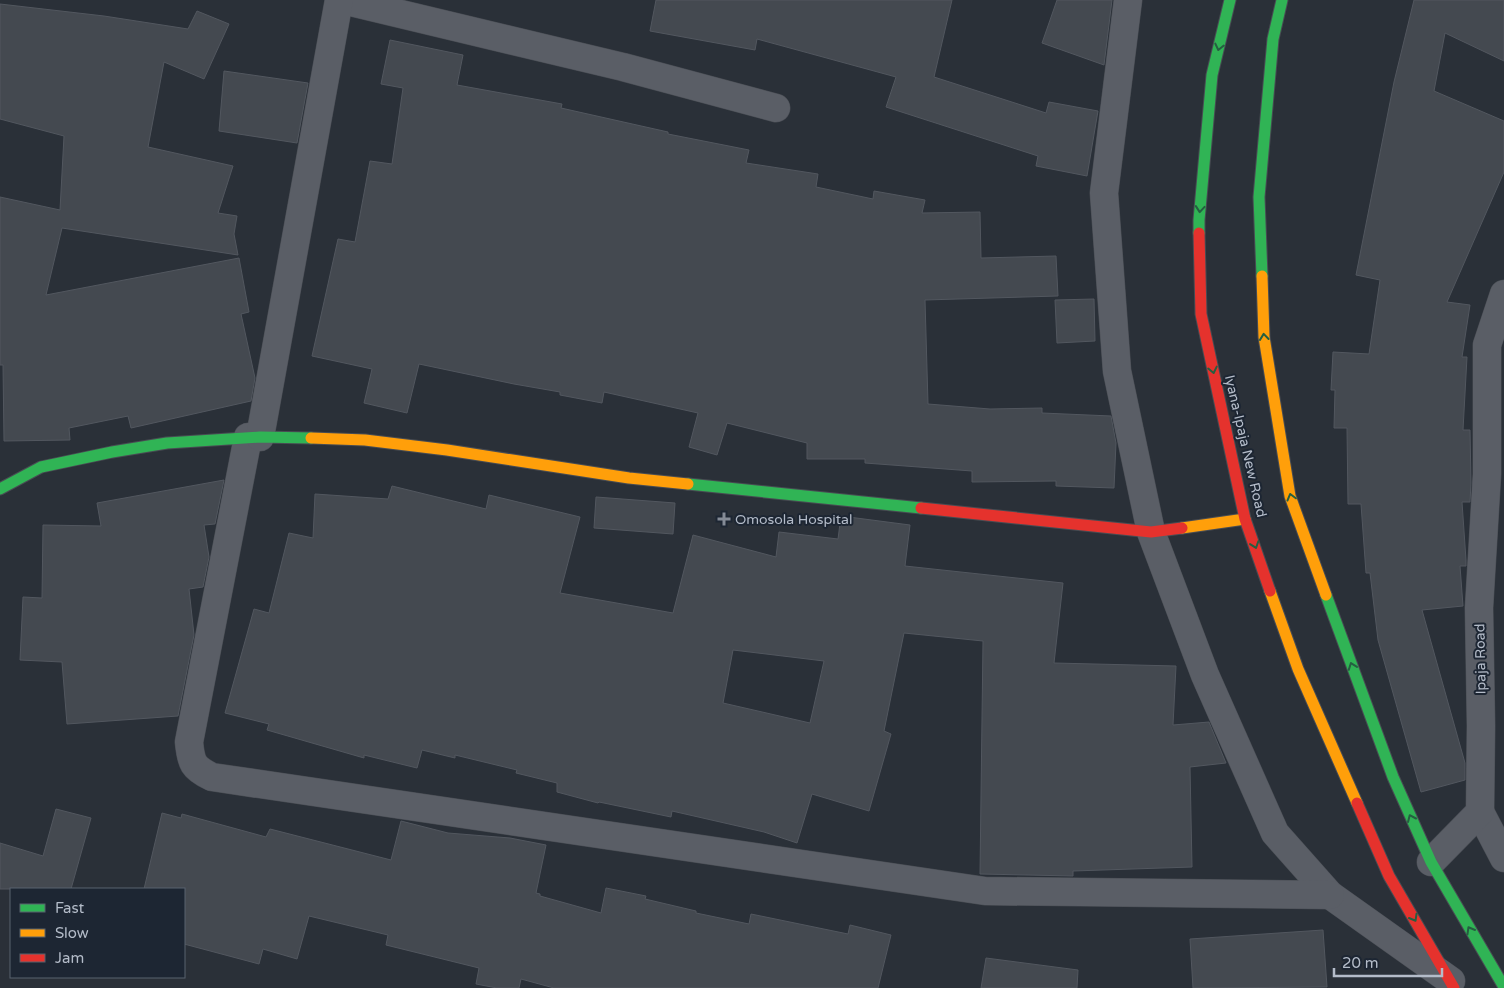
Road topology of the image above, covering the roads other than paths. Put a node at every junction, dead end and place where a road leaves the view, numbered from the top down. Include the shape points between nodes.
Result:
1 (341, 0) edge
2 (1128, 0) edge
3 (1230, 0) edge
4 (1282, 0) edge
5 (776, 108) dead end
6 (1504, 294) edge
7 (254, 437) junction
8 (0, 489) edge
9 (1246, 519) junction
10 (1151, 532) junction
11 (1480, 812) junction
12 (1504, 858) edge
13 (1431, 862) junction
14 (1330, 895) junction
15 (1452, 985) edge
16 (1504, 987) edge

1 - 5 street via 623,67
1 - 7 street
2 - 10 street via 1104,193 1117,371
3 -> 9 main road, Iyana-Ipaja New Road via 1212,75 1200,210 1201,314
13 -> 4 main road via 1393,777 1290,496 1264,337 1259,196 1273,39
6 - 11 street, Ipaja Road via 1487,345 1487,474 1479,608
7 - 8 main road via 112,452 41,467
7 - 10 main road via 365,440 629,478
7 - 14 street via 189,742 191,760 200,771 212,777 985,892
9 - 10 main road
9 -> 15 main road, Iyana-Ipaja New Road via 1298,669 1389,876
10 - 14 street via 1206,675 1274,833
11 - 12 street
11 - 13 street
16 -> 13 main road
14 - 15 street

